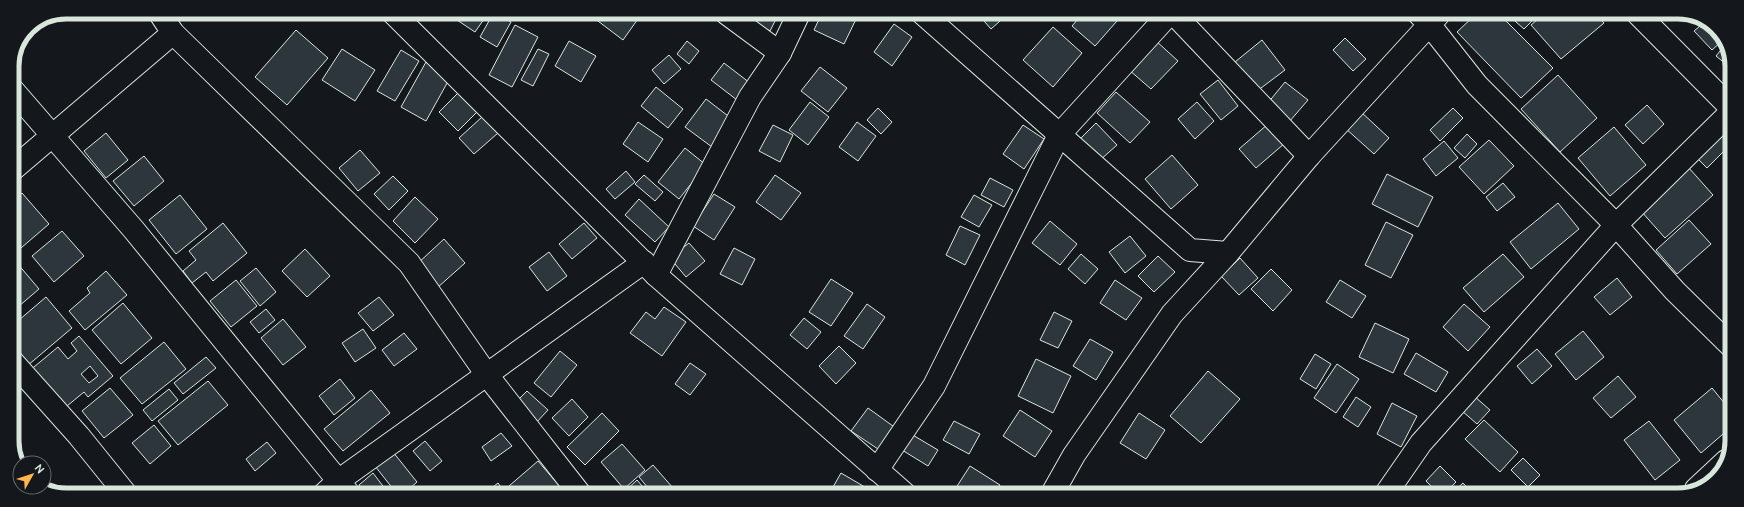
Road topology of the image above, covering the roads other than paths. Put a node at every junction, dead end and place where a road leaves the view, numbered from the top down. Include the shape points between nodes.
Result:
1 (163, 19) edge
2 (399, 19) edge
3 (734, 19) edge
4 (797, 19) edge
5 (929, 19) edge
6 (1166, 19) edge
7 (1178, 19) edge
8 (1427, 19) edge
9 (1430, 19) edge
10 (1643, 19) edge
11 (173, 33) junction
12 (780, 53) junction
13 (19, 97) edge
14 (1725, 103) edge
15 (1725, 117) edge
16 (1060, 135) junction
17 (53, 136) junction
18 (1309, 156) junction
19 (19, 164) edge
20 (1616, 225) junction
21 (1228, 254) junction
22 (650, 268) junction
23 (1725, 340) edge
24 (19, 369) edge
25 (487, 375) junction
26 (878, 470) junction
27 (121, 488) edge
28 (336, 488) edge
29 (338, 488) edge
30 (575, 488) edge
31 (898, 488) edge
32 (1055, 488) edge
33 (1390, 488) edge

1 - 11 street
2 - 22 street
3 - 12 street
4 - 12 street
5 - 16 street
6 - 16 street
7 - 18 street
8 - 18 street
9 - 20 street via 1477,84
10 - 14 street
11 - 17 street
11 - 25 street via 409,263
12 - 22 street via 750,97
13 - 17 street
15 - 20 street
16 - 21 street via 1190,250
16 - 26 street via 934,386
17 - 19 street
17 - 28 street via 134,230
18 - 21 street
20 - 23 street
20 - 33 street via 1421,443
21 - 32 street via 1172,314 1074,455
22 - 25 street
22 - 26 street
24 - 27 street
25 - 29 street
25 - 30 street
26 - 31 street

